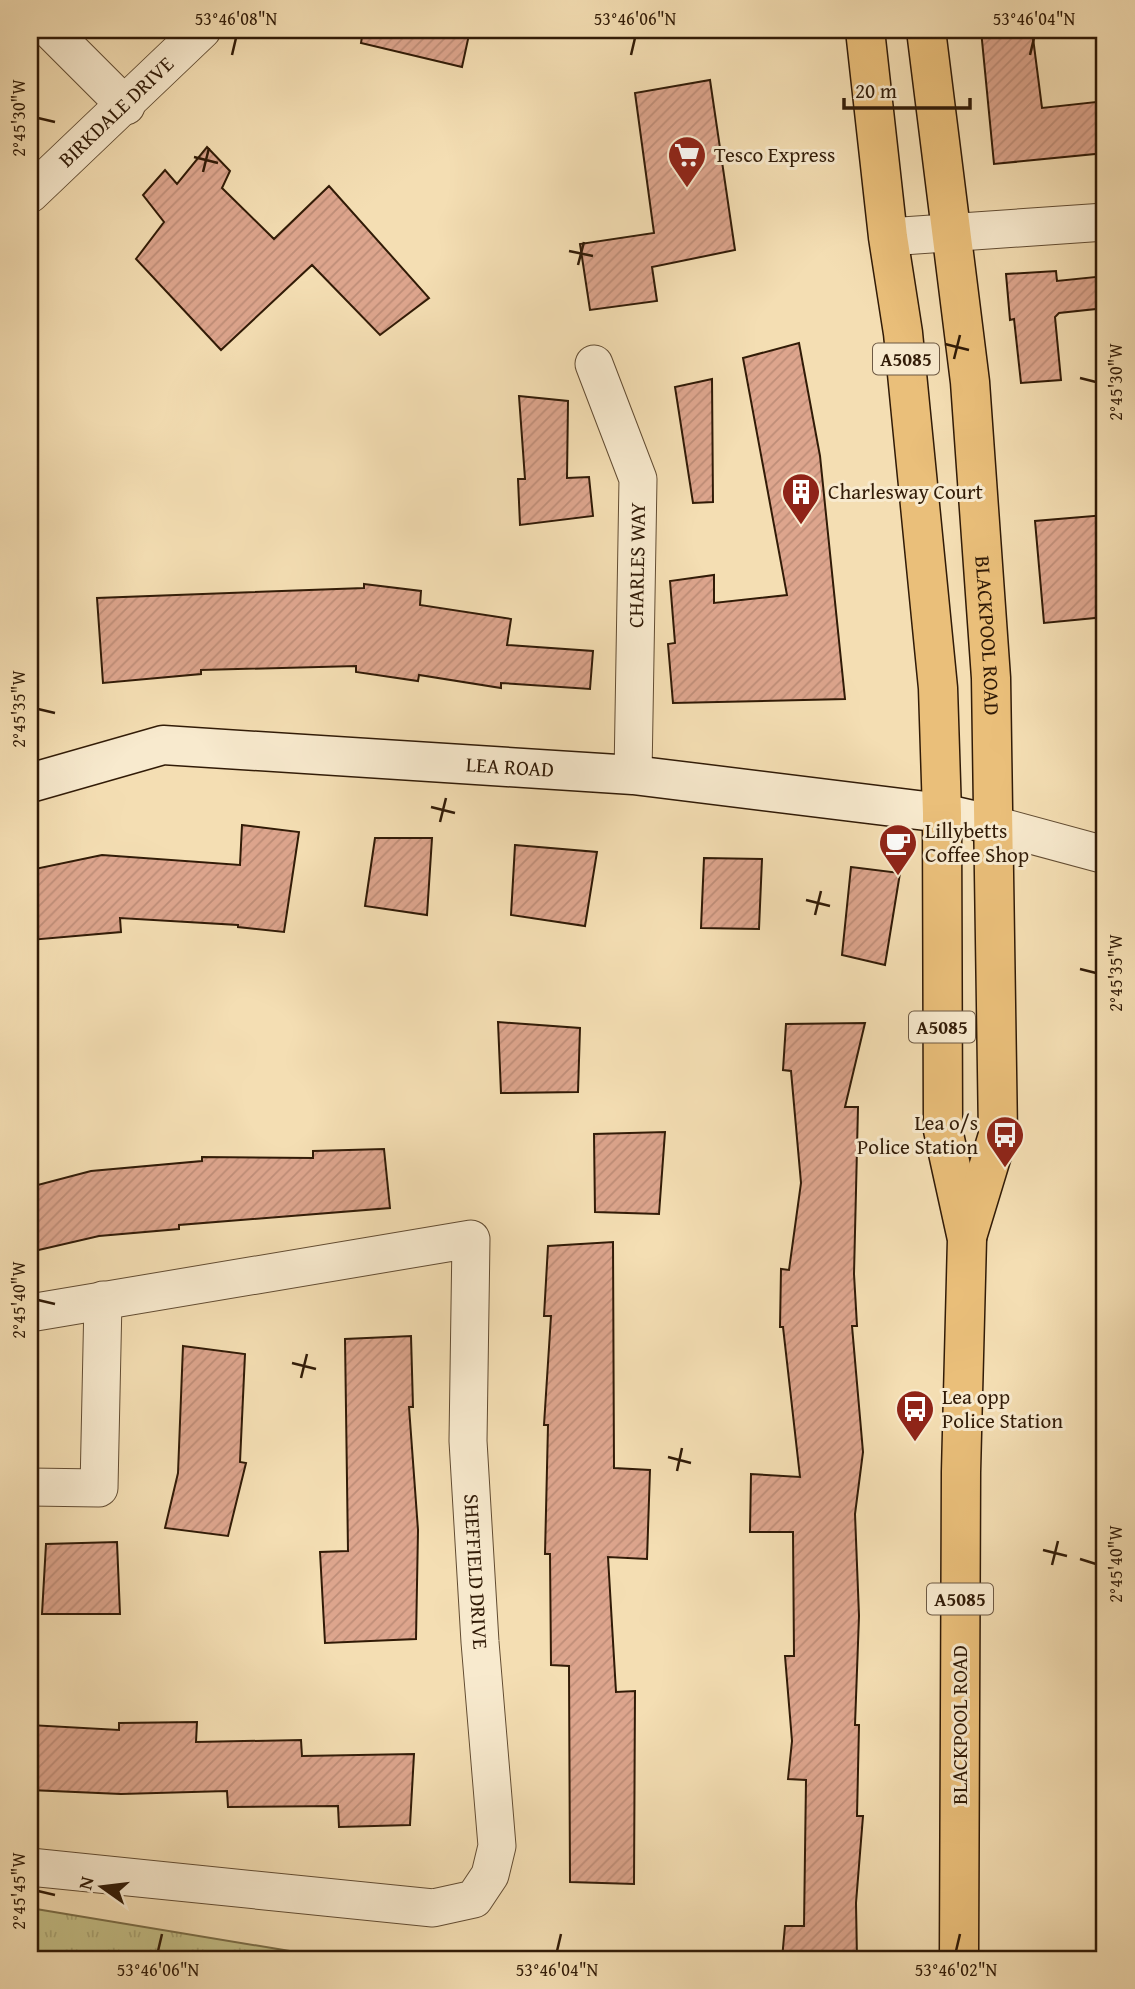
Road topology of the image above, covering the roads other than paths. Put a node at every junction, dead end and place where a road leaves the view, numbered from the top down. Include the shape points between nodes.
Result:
1 (50, 30) edge
2 (202, 30) edge
3 (865, 30) edge
4 (926, 30) edge
5 (126, 106) junction
6 (30, 194) edge
7 (1105, 222) edge
8 (950, 232) junction
9 (888, 237) junction
10 (594, 364) dead end
11 (632, 775) junction
12 (30, 783) edge
13 (942, 813) junction
14 (994, 825) junction
15 (1105, 855) edge
16 (967, 1239) junction
17 (103, 1300) junction
18 (30, 1313) edge
19 (30, 1488) edge
20 (30, 1867) edge
21 (959, 1959) edge

1 - 5 street
2 - 5 street, BIRKDALE DRIVE
3 - 9 highway, BLACKPOOL ROAD / A5085
4 - 8 highway, BLACKPOOL ROAD / A5085
5 - 6 street, BIRKDALE DRIVE
7 - 8 street
8 - 9 street
8 - 14 highway, BLACKPOOL ROAD / A5085 via 970,382 991,678
9 - 13 highway, BLACKPOOL ROAD / A5085 via 919,476 938,688
10 - 11 street, CHARLES WAY via 638,479
11 - 12 street, LEA ROAD via 163,745
11 - 13 street, LEA ROAD
13 - 14 street, LEA ROAD
13 - 16 highway, BLACKPOOL ROAD / A5085 via 943,1129
14 - 15 street
14 - 16 highway, BLACKPOOL ROAD / A5085 via 998,1135
16 - 21 highway, BLACKPOOL ROAD / A5085
17 - 18 street, SHEFFIELD DRIVE
17 - 19 street via 99,1488
17 - 20 street, SHEFFIELD DRIVE via 471,1239 468,1441 497,1846 490,1875 474,1899 433,1908

